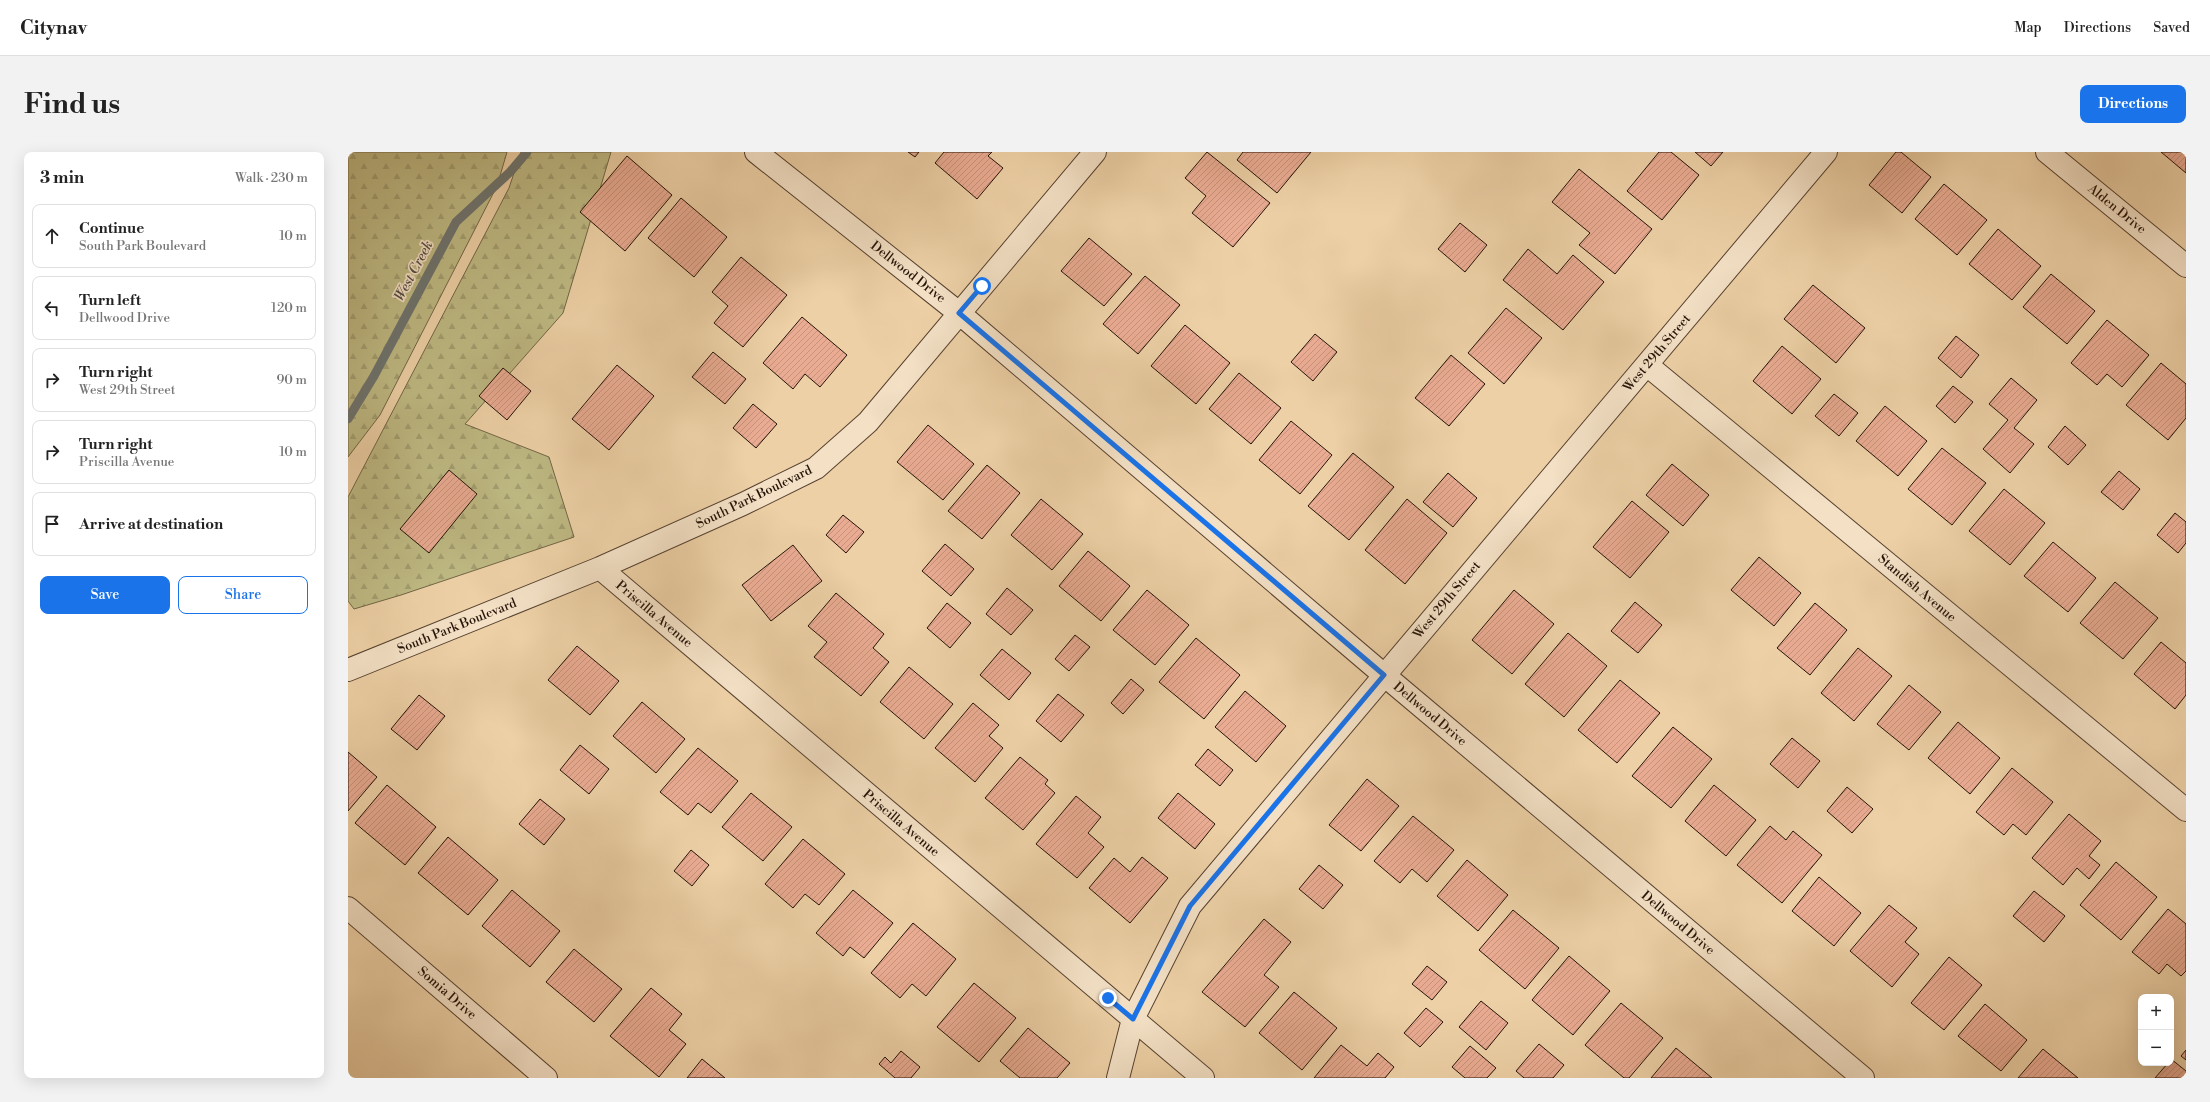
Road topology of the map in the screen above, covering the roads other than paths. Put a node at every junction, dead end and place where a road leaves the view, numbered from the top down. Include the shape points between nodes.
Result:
1 (756, 152) edge
2 (1095, 152) edge
3 (1826, 152) edge
4 (2047, 152) edge
5 (2186, 266) edge
6 (959, 313) junction
7 (1647, 366) junction
8 (600, 568) junction
9 (348, 670) edge
10 (1384, 675) junction
11 (2186, 810) edge
12 (348, 908) edge
13 (1133, 1019) junction
14 (546, 1078) edge
15 (1118, 1078) edge
16 (1203, 1078) edge
17 (1863, 1078) edge

1 - 6 street, Dellwood Drive
2 - 6 street, South Park Boulevard
3 - 7 street, West 29th Street
4 - 5 street, Alden Drive
6 - 8 street, South Park Boulevard via 868,422 816,468
6 - 10 street, Dellwood Drive
7 - 10 street, West 29th Street
7 - 11 street, Standish Avenue
8 - 9 street, South Park Boulevard
8 - 13 street, Priscilla Avenue
10 - 13 street, West 29th Street via 1190,906
10 - 17 street, Dellwood Drive
12 - 14 street, Somia Drive
13 - 15 street, West 29th Street
13 - 16 street, Priscilla Avenue

